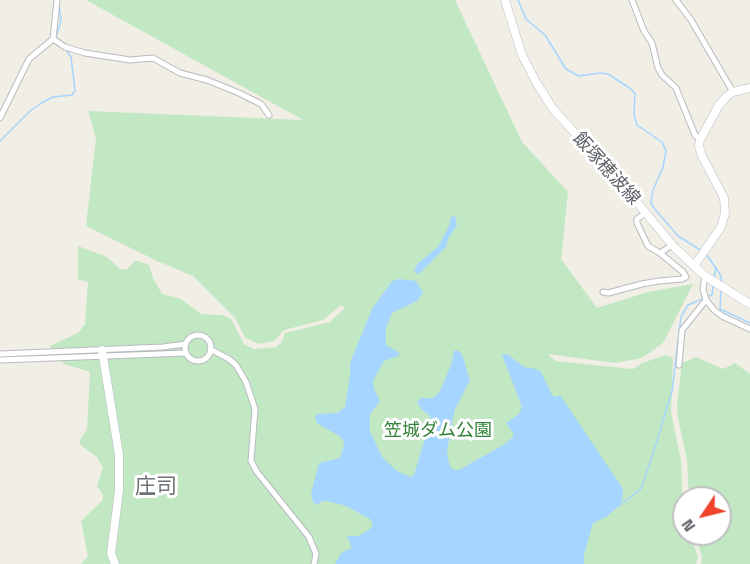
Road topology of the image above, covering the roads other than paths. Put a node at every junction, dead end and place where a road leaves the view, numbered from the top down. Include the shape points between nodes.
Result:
1 (57, 0) edge
2 (505, 0) edge
3 (632, 0) edge
4 (676, 0) edge
5 (53, 39) junction
6 (750, 88) edge
7 (733, 92) junction
8 (269, 115) dead end
9 (0, 118) edge
10 (700, 140) junction
11 (645, 213) junction
12 (672, 245) junction
13 (660, 253) junction
14 (694, 266) junction
15 (705, 276) junction
16 (603, 292) dead end
17 (706, 300) junction
18 (750, 304) edge
19 (750, 329) edge
20 (186, 344) junction
21 (210, 349) junction
22 (103, 353) junction
23 (186, 353) junction
24 (0, 354) edge
25 (0, 360) edge
26 (679, 365) dead end
27 (115, 564) edge
28 (314, 564) edge

1 - 5 street
2 - 11 street, 飯塚穂波線 via 522,55 544,96
3 - 10 street via 652,43 658,68 676,88 694,135
4 - 7 street
5 - 8 street via 86,53 130,60 153,58 180,73 239,93 261,104
5 - 9 street via 29,59
6 - 7 street
7 - 10 street via 719,105
10 - 14 street via 702,156 724,198 724,213 721,227
11 - 12 street, 飯塚穂波線
11 - 13 street via 637,219 642,238
12 - 13 street
12 - 14 street, 飯塚穂波線
13 - 16 street via 686,277 609,294
14 - 15 street, 飯塚穂波線
15 - 17 street
15 - 18 street, 飯塚穂波線
17 - 19 street via 722,316
17 - 26 street via 682,330
20 - 21 street via 198,336 208,341
20 - 22 street
20 - 23 street
21 - 23 street via 206,358 199,361
21 - 28 street via 236,365 246,382 255,410 251,461 309,537 316,554
22 - 23 street
22 - 24 street
22 - 25 street
22 - 27 street via 119,455 111,553

